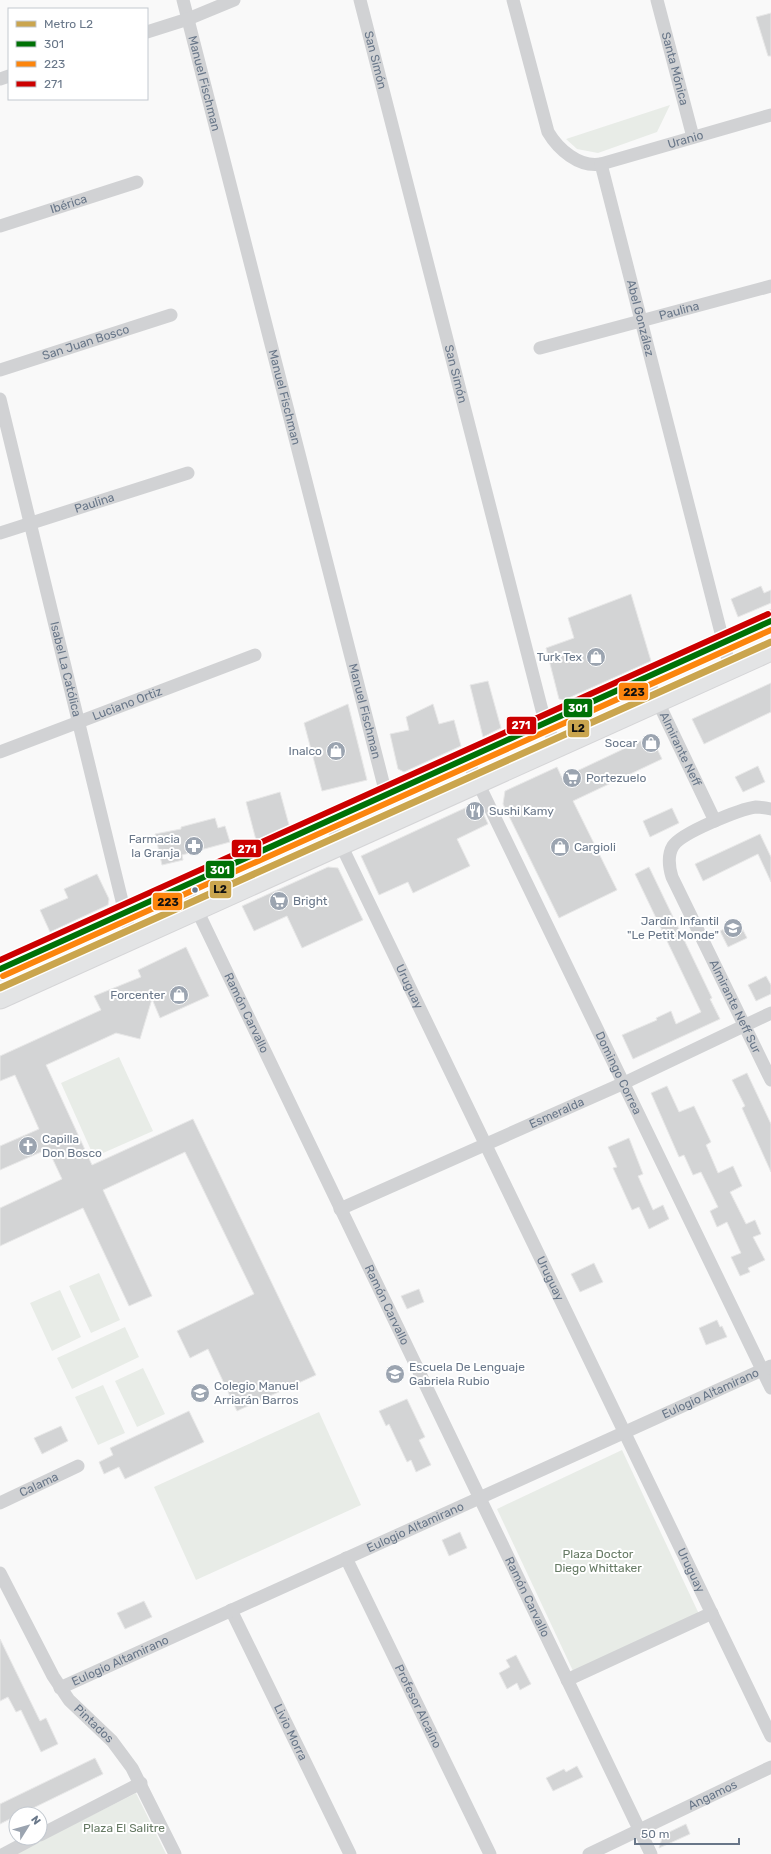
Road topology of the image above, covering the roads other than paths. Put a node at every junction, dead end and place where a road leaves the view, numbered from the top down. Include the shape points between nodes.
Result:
1 (182, 0) edge
2 (234, 0) edge
3 (360, 0) edge
4 (513, 0) edge
5 (657, 0) edge
6 (188, 19) junction
7 (148, 32) edge
8 (771, 115) edge
9 (693, 137) junction
10 (601, 164) junction
11 (137, 182) dead end
12 (0, 226) edge
13 (771, 286) edge
14 (171, 315) dead end
15 (641, 321) junction
16 (540, 348) dead end
17 (0, 370) edge
18 (0, 399) edge
19 (188, 473) dead end
20 (30, 523) junction
21 (0, 533) edge
22 (771, 621) edge
23 (724, 642) junction
24 (771, 650) edge
25 (255, 655) dead end
26 (730, 668) junction
27 (646, 677) junction
28 (658, 701) junction
29 (77, 722) junction
30 (546, 722) junction
31 (557, 747) junction
32 (0, 752) edge
33 (466, 758) junction
34 (478, 782) junction
35 (386, 794) junction
36 (771, 809) edge
37 (329, 820) junction
38 (715, 821) junction
39 (340, 844) junction
40 (185, 885) junction
41 (196, 909) junction
42 (124, 913) junction
43 (131, 938) junction
44 (0, 969) edge
45 (0, 998) edge
46 (771, 1013) edge
47 (745, 1026) junction
48 (771, 1080) edge
49 (624, 1083) junction
50 (486, 1146) junction
51 (340, 1209) junction
52 (767, 1368) edge
53 (771, 1388) edge
54 (624, 1433) junction
55 (78, 1466) dead end
56 (479, 1498) junction
57 (0, 1503) edge
58 (346, 1558) junction
59 (0, 1573) edge
60 (231, 1610) junction
61 (712, 1613) junction
62 (567, 1680) junction
63 (60, 1688) junction
64 (771, 1736) edge
65 (771, 1767) edge
66 (141, 1783) junction
67 (639, 1830) junction
68 (48, 1831) edge
69 (19, 1846) edge
70 (4, 1854) edge
71 (175, 1854) edge
72 (350, 1854) edge
73 (490, 1854) edge
74 (589, 1854) edge
75 (651, 1854) edge

1 - 6 street, Manuel Fischman
2 - 6 street
3 - 30 street, San Simón
4 - 10 street via 548,132 567,154 586,164
5 - 9 street, Santa Mónica
6 - 7 street
6 - 35 street, Manuel Fischman
8 - 9 street, Uranio
9 - 10 street, Uranio
10 - 15 street, Abel González
11 - 12 street, Ibérica
13 - 15 street, Paulina
14 - 17 street, San Juan Bosco
15 - 16 street, Paulina
15 - 23 street, Abel González
18 - 20 street, Isabel La Católica
19 - 20 street, Paulina
20 - 21 street, Paulina
20 - 29 street, Isabel La Católica
22 - 23 main road
23 - 26 street, Abel González
23 - 27 main road
24 - 26 main road
25 - 29 street, Luciano Ortiz
26 - 28 main road
27 - 28 street, Almirante Neff
27 - 30 main road
28 - 31 main road
28 - 38 street, Almirante Neff
29 - 32 street, Luciano Ortiz
29 - 42 street, Isabel La Católica
30 - 31 street, San Simón
30 - 33 main road
31 - 34 main road
33 - 34 street, Domingo Correa
33 - 35 main road
34 - 39 main road
34 - 49 street, Domingo Correa
35 - 37 main road
36 - 38 street, Almirante Neff Sur via 755,807
37 - 39 street, Uruguay
37 - 40 main road
38 - 47 street, Almirante Neff Sur via 678,841 670,853 670,869
39 - 41 main road
39 - 50 street, Uruguay
40 - 41 street, Ramón Carvallo
40 - 42 main road
41 - 43 main road
41 - 51 street, Ramón Carvallo
42 - 43 street, Isabel La Católica
42 - 44 main road
43 - 45 main road
46 - 47 street, Esmeralda
47 - 48 street, Almirante Neff Sur
47 - 49 street, Esmeralda
49 - 50 street, Esmeralda
49 - 52 street, Domingo Correa
50 - 51 street, Esmeralda
50 - 54 street, Uruguay
51 - 56 street, Ramón Carvallo
52 - 53 street, Domingo Correa
52 - 54 street, Eulogio Altamirano
54 - 56 street, Eulogio Altamirano
54 - 61 street, Uruguay
55 - 57 street, Calama
56 - 58 street, Eulogio Altamirano
56 - 62 street, Ramón Carvallo
58 - 60 street, Eulogio Altamirano
58 - 73 street, Profesor Alcaíno
59 - 63 street, Pintados
60 - 63 street, Eulogio Altamirano
60 - 72 street, Livio Morra
61 - 62 street
61 - 64 street, Uruguay
62 - 67 street, Ramón Carvallo
63 - 66 street, Pintados via 112,1741
65 - 67 street, Angamos
66 - 68 street
66 - 71 street, Pintados
67 - 74 street, Angamos
67 - 75 street, Ramón Carvallo
69 - 70 street

